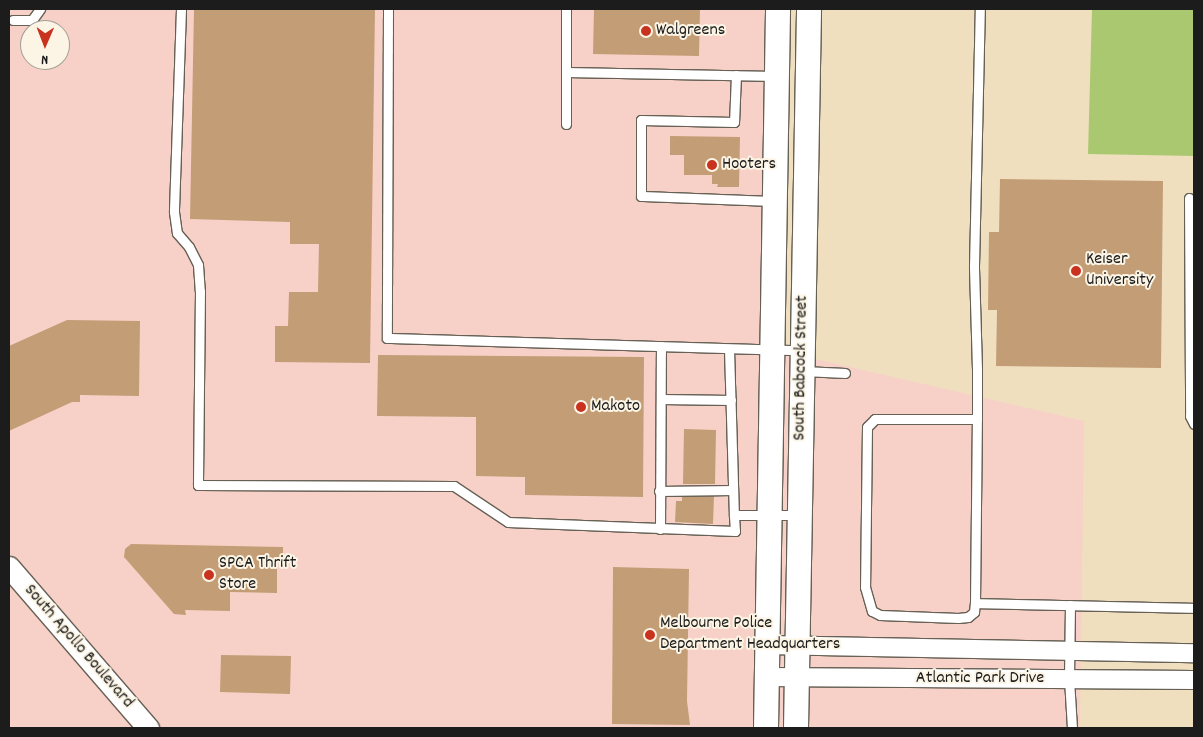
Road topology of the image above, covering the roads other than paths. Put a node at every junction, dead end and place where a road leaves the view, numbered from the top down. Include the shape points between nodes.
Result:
1 (40, 9) edge
2 (181, 9) edge
3 (388, 9) edge
4 (566, 9) edge
5 (778, 9) edge
6 (809, 9) edge
7 (980, 9) edge
8 (14, 20) dead end
9 (566, 72) junction
10 (736, 75) junction
11 (777, 76) junction
12 (566, 124) dead end
13 (1190, 198) dead end
14 (775, 201) junction
15 (661, 346) junction
16 (729, 349) junction
17 (772, 349) junction
18 (802, 360) junction
19 (845, 373) dead end
20 (661, 399) junction
21 (731, 400) junction
22 (977, 419) junction
23 (1194, 424) edge
24 (733, 490) junction
25 (660, 491) junction
26 (734, 515) junction
27 (799, 515) junction
28 (769, 516) junction
29 (660, 529) junction
30 (9, 567) edge
31 (975, 603) junction
32 (1070, 605) junction
33 (1194, 608) edge
34 (767, 645) junction
35 (797, 646) junction
36 (1069, 650) junction
37 (1194, 653) edge
38 (767, 677) junction
39 (796, 677) junction
40 (1069, 679) junction
41 (1194, 680) edge
42 (148, 728) edge
43 (766, 728) edge
44 (796, 728) edge
45 (1072, 728) edge

1 - 8 lane via 32,20
2 - 29 lane via 174,212 177,233 198,265 198,485 454,486 508,522
3 - 15 lane via 387,338
4 - 9 lane
5 - 11 main road, South Babcock Street
6 - 18 main road, South Babcock Street
7 - 22 lane via 974,266
9 - 10 lane
9 - 12 lane
10 - 11 lane
10 - 14 lane via 734,122 641,120 641,196
11 - 14 main road, South Babcock Street
13 - 23 lane via 1190,416
14 - 17 main road, South Babcock Street
15 - 16 lane
15 - 20 lane
16 - 17 lane
16 - 21 lane
17 - 18 lane
17 - 28 main road, South Babcock Street
18 - 19 lane
18 - 27 main road, South Babcock Street
20 - 21 lane
20 - 25 lane
21 - 24 lane
22 - 31 lane
22 - 31 lane via 875,419 867,427 865,587 872,611 880,615 968,617 974,612
24 - 25 lane
24 - 26 lane
25 - 29 lane
26 - 28 lane
26 - 29 lane via 735,531
27 - 28 lane
27 - 35 main road, South Babcock Street
28 - 34 main road, South Babcock Street
30 - 42 street, South Apollo Boulevard
31 - 32 lane
32 - 33 lane
32 - 36 lane
34 - 35 street, Atlantic Park Drive
34 - 38 main road, South Babcock Street
35 - 36 street, Atlantic Park Drive
35 - 39 main road, South Babcock Street
36 - 37 street, Atlantic Park Drive
36 - 40 lane
38 - 39 street, Atlantic Park Drive
38 - 43 main road, South Babcock Street
39 - 40 street, Atlantic Park Drive
39 - 44 main road, South Babcock Street
40 - 41 street, Atlantic Park Drive
40 - 45 lane

